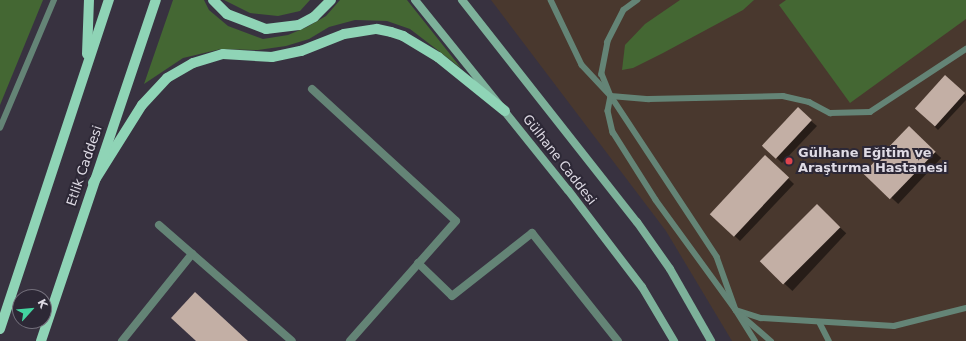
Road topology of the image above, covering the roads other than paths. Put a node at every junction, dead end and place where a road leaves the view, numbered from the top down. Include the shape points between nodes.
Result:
1 (54, 0) edge
2 (89, 0) edge
3 (109, 0) edge
4 (156, 0) edge
5 (213, 0) edge
6 (331, 0) edge
7 (415, 0) edge
8 (462, 0) edge
9 (551, 0) edge
10 (638, 0) edge
11 (966, 49) edge
12 (86, 66) junction
13 (312, 89) dead end
14 (611, 96) junction
15 (505, 111) junction
16 (0, 128) edge
17 (93, 183) junction
18 (159, 225) dead end
19 (192, 254) junction
20 (418, 263) junction
21 (966, 308) edge
22 (736, 310) junction
23 (820, 323) junction
24 (0, 329) edge
25 (289, 340) edge
26 (42, 341) edge
27 (122, 341) edge
28 (350, 341) edge
29 (618, 341) edge
30 (674, 341) edge
31 (711, 341) edge
32 (755, 341) edge
33 (771, 341) edge
34 (829, 341) edge

1 - 16 lane
2 - 12 main road
3 - 12 main road
4 - 17 main road, Etlik Caddesi
5 - 6 main road via 227,14 266,29 299,25 314,17
7 - 15 main road, Gülhane Caddesi
8 - 31 main road, Gülhane Caddesi via 637,222 670,269
9 - 14 lane via 582,65
10 - 14 lane via 624,10 608,42 602,74
11 - 14 lane via 870,112 830,113 809,102 783,96 649,99
12 - 24 main road
13 - 20 street via 456,221
14 - 22 lane via 717,258
14 - 22 lane via 608,111 613,132 656,200
15 - 17 main road via 438,57 403,36 384,30 344,34 301,51 272,57 223,54 193,63 167,78 142,105
15 - 30 main road, Gülhane Caddesi via 642,287
17 - 26 main road, Etlik Caddesi
18 - 19 street
19 - 25 street
19 - 27 street
20 - 28 street
20 - 29 street via 452,296 532,233
21 - 23 lane via 894,326
22 - 23 lane via 761,318
22 - 32 lane
22 - 33 lane
23 - 34 lane

